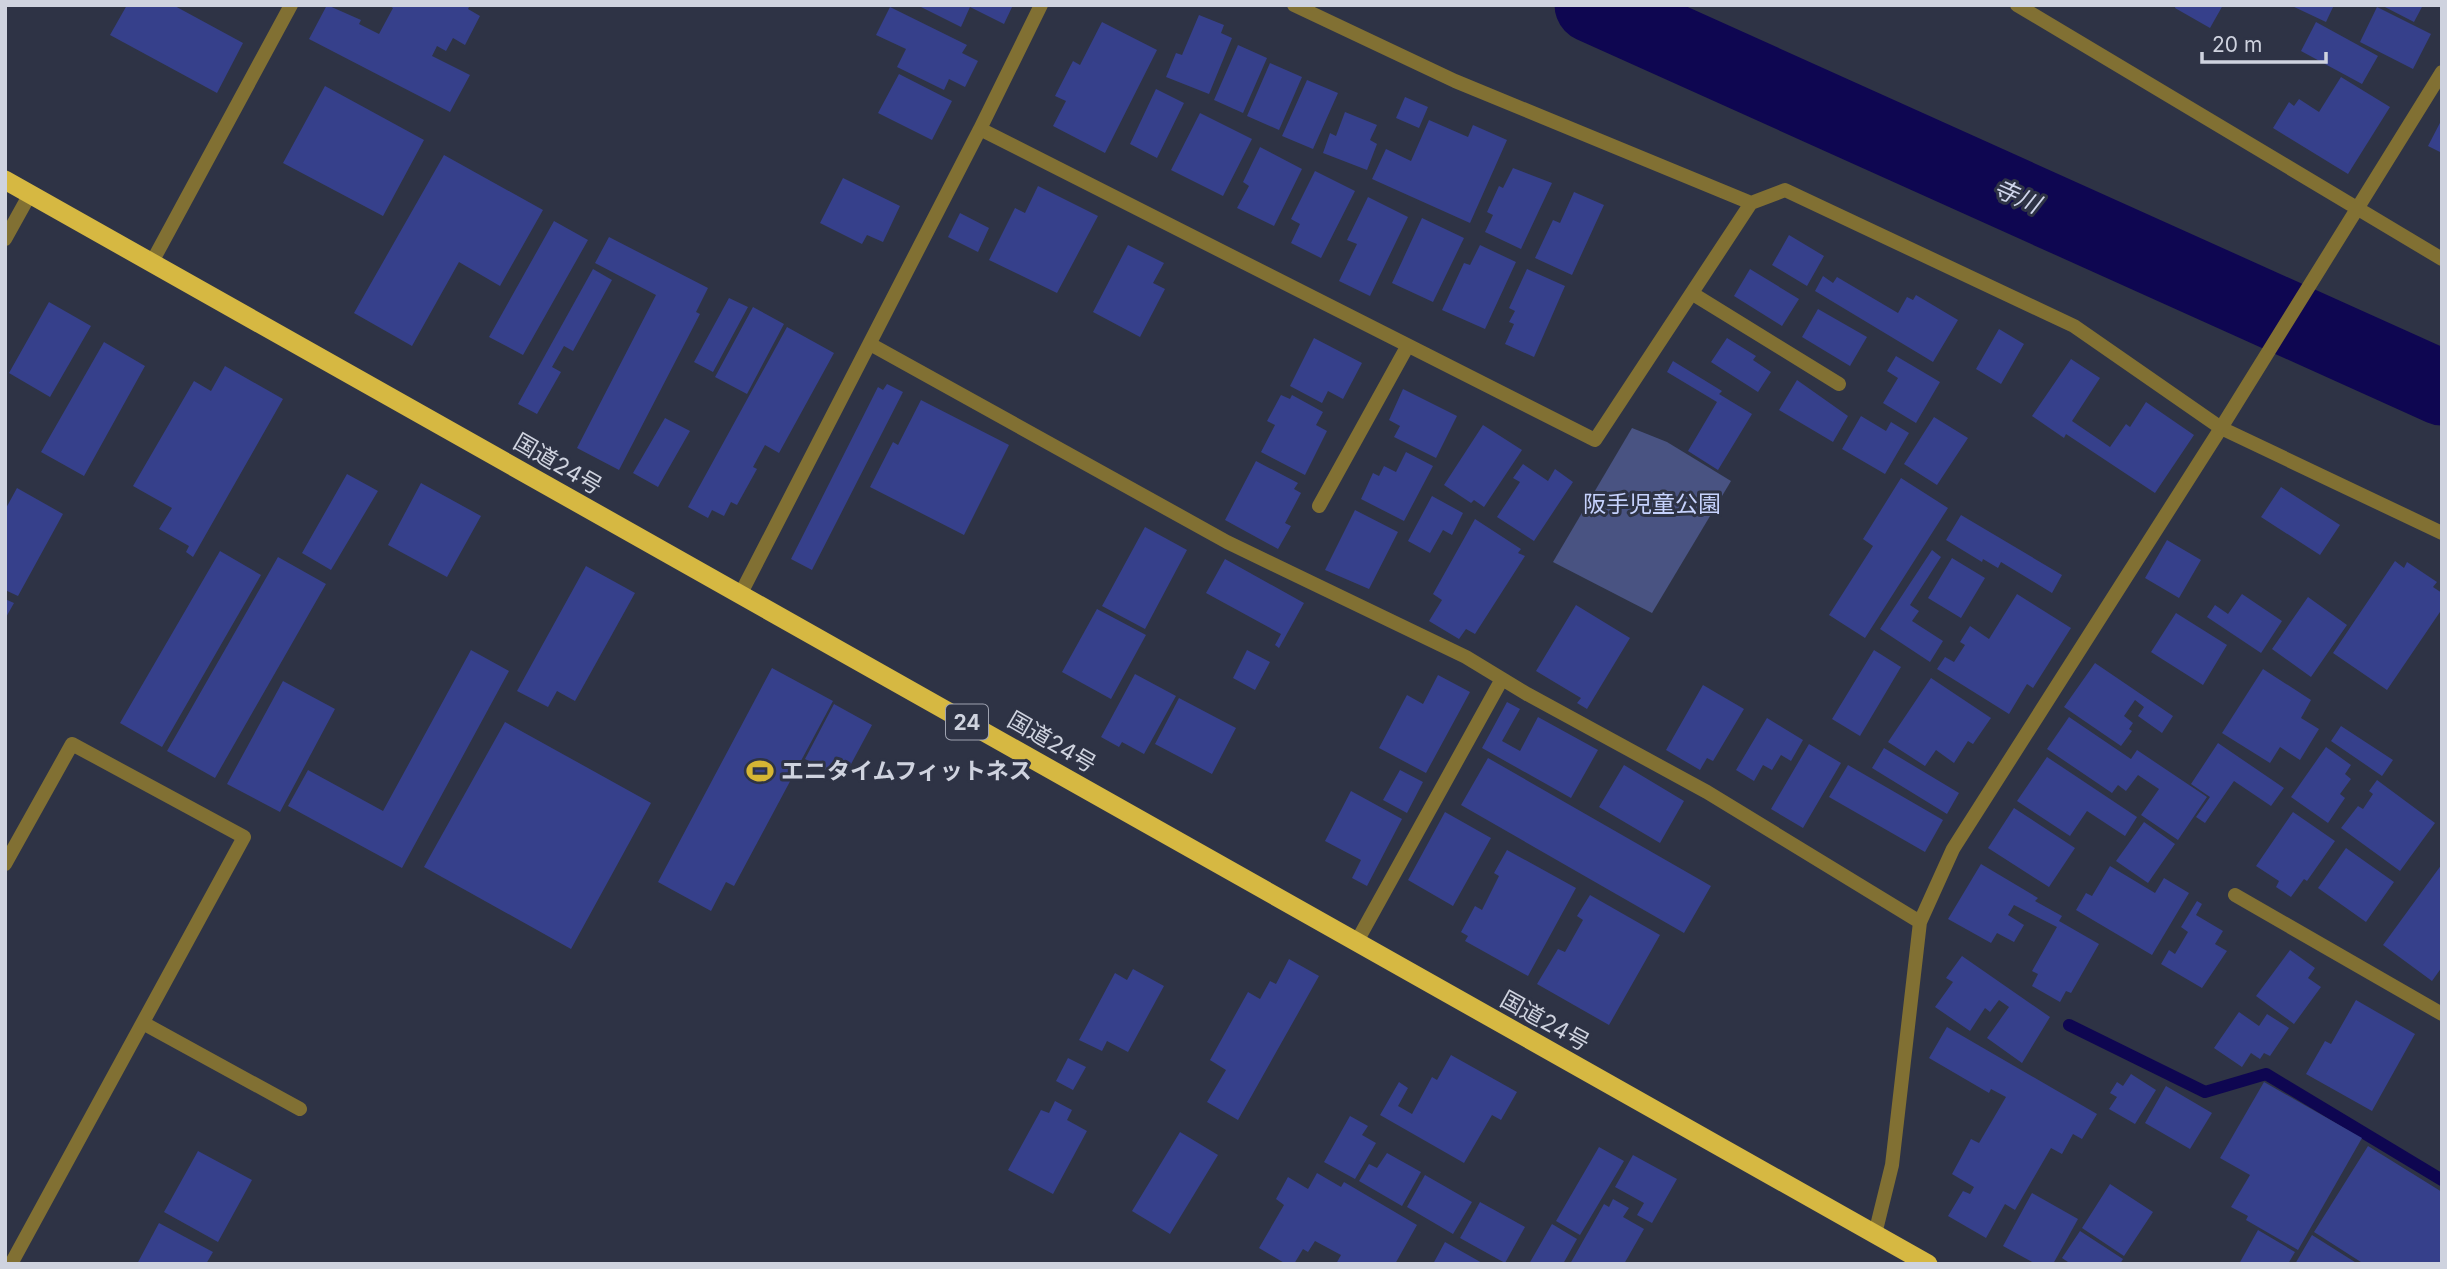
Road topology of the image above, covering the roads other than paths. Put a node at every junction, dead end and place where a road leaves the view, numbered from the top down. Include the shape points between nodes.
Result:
1 (291, 5) edge
2 (1041, 5) edge
3 (1294, 5) edge
4 (2017, 5) edge
5 (2442, 72) edge
6 (980, 129) junction
7 (5, 180) edge
8 (30, 194) junction
9 (1751, 203) junction
10 (2357, 208) junction
11 (5, 239) edge
12 (2442, 260) edge
13 (152, 262) junction
14 (1693, 294) junction
15 (870, 344) junction
16 (1407, 347) junction
17 (1839, 384) dead end
18 (2224, 423) junction
19 (1319, 506) dead end
20 (2442, 533) edge
21 (740, 595) junction
22 (1502, 679) junction
23 (5, 864) edge
24 (2235, 895) dead end
25 (1920, 922) junction
26 (1356, 943) junction
27 (2442, 1014) edge
28 (143, 1023) junction
29 (300, 1109) dead end
30 (1875, 1234) junction
31 (11, 1264) edge
32 (1928, 1264) edge

1 - 13 street
2 - 6 street
3 - 9 street via 1455,81
4 - 10 street
5 - 10 street
6 - 15 street
6 - 16 street
7 - 8 highway, 国道24号 / 24
8 - 11 street
8 - 13 highway, 国道24号 / 24
9 - 14 street
9 - 18 street via 1785,190 2074,326
10 - 12 street
10 - 18 street
13 - 21 highway, 国道24号 / 24
14 - 16 street via 1595,440
14 - 17 street
15 - 21 street
15 - 22 street via 1227,542 1466,657
16 - 19 street
18 - 20 street
18 - 25 street via 1952,849
21 - 26 highway, 国道24号 / 24
22 - 25 street via 1707,792
22 - 26 street
23 - 28 street via 72,744 244,837
24 - 27 street
25 - 30 street via 1892,1165
26 - 30 highway, 国道24号 / 24
28 - 29 street
28 - 31 street
30 - 32 highway, 国道24号 / 24

